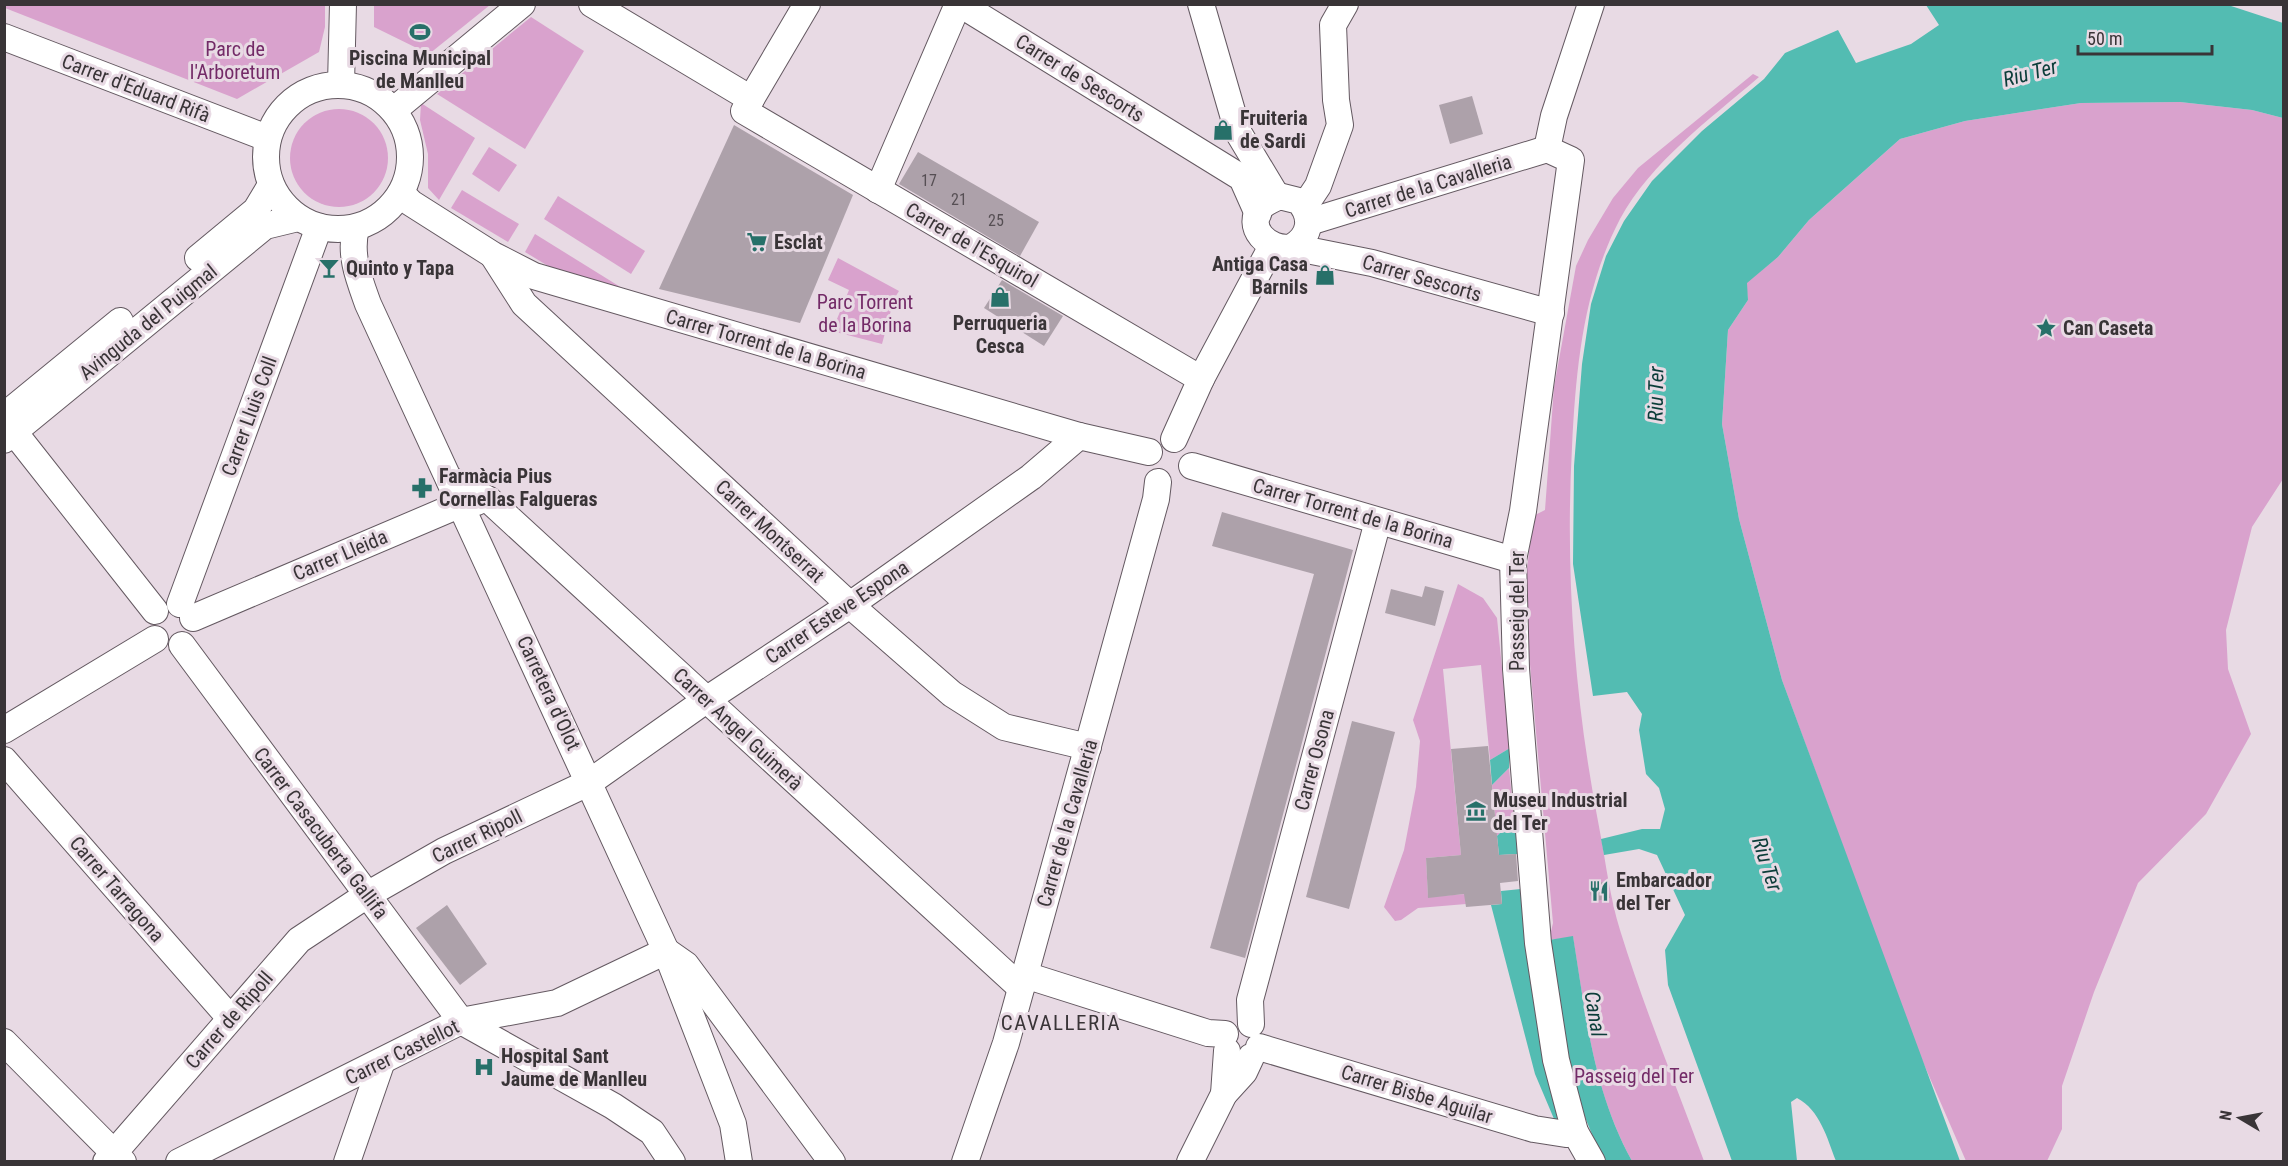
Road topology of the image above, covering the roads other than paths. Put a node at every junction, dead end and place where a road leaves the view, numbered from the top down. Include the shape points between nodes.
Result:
1 (343, 4) edge
2 (522, 4) edge
3 (592, 4) edge
4 (807, 4) edge
5 (959, 4) edge
6 (1201, 4) edge
7 (1345, 4) edge
8 (1591, 4) edge
9 (4, 37) edge
10 (341, 84) junction
11 (748, 105) junction
12 (394, 110) junction
13 (1238, 132) junction
14 (267, 138) junction
15 (1547, 149) junction
16 (1200, 152) junction
17 (271, 185) junction
18 (878, 190) junction
19 (402, 193) junction
20 (1277, 197) junction
21 (1258, 214) junction
22 (1306, 215) junction
23 (308, 223) junction
24 (356, 228) junction
25 (1282, 246) junction
26 (493, 255) junction
27 (1551, 313) junction
28 (1201, 379) junction
29 (8, 429) edge
30 (1079, 436) junction
31 (1174, 439) junction
32 (1149, 452) junction
33 (1192, 466) junction
34 (449, 478) junction
35 (1158, 482) junction
36 (489, 500) junction
37 (461, 504) junction
38 (1378, 521) junction
39 (1513, 560) junction
40 (850, 605) junction
41 (155, 611) junction
42 (187, 611) junction
43 (155, 639) junction
44 (182, 645) junction
45 (706, 700) junction
46 (4, 730) edge
47 (1088, 747) junction
48 (4, 760) edge
49 (590, 782) junction
50 (367, 895) junction
51 (666, 951) junction
52 (1023, 982) junction
53 (231, 1018) junction
54 (461, 1021) junction
55 (1243, 1034) junction
56 (4, 1042) edge
57 (382, 1061) junction
58 (1575, 1132) junction
59 (114, 1159) edge
60 (179, 1161) edge
61 (347, 1161) edge
62 (672, 1161) edge
63 (739, 1161) edge
64 (832, 1161) edge
65 (965, 1161) edge
66 (1190, 1161) edge
67 (1592, 1161) edge

1 - 10 street
2 - 12 street
3 - 11 street
4 - 11 street
5 - 16 street, Carrer de Sescorts
5 - 18 street
6 - 13 street
7 - 22 street via 1333,25 1340,125
8 - 15 street
9 - 14 street, Carrer d'Eduard Rifà
10 - 12 street via 373,93
10 - 14 street via 299,96 278,116
11 - 18 street, Carrer de l'Esquirol
12 - 19 street via 410,146 410,170
13 - 16 street via 1220,150
13 - 20 street
14 - 17 street via 266,166
15 - 22 street, Carrer de la Cavalleria
15 - 27 street, Passeig del Ter via 1571,160
16 - 21 street, Carrer de Sescorts via 1242,178
17 - 23 street via 281,202
17 - 29 street, Avinguda del Puigmal via 256,210
18 - 28 street, Carrer de l'Esquirol
19 - 24 street via 374,221
19 - 26 street, Carrer Torrent de la Borina via 411,203
20 - 21 street via 1262,206
20 - 22 street via 1292,198
21 - 25 street via 1258,232 1264,242
22 - 25 street via 1304,237
23 - 24 street via 337,230
23 - 29 street, Avinguda del Puigmal via 265,226
23 - 42 street, Carrer Lluis Coll
24 - 34 street, Carretera d'Olot via 352,243 361,284
25 - 27 street, Carrer Sescorts via 1372,263
25 - 28 street
26 - 30 street, Carrer Torrent de la Borina via 534,276
26 - 40 street, Carrer Montserrat via 524,304
27 - 39 street, Passeig del Ter
28 - 31 street
29 - 41 street
30 - 32 street, Carrer Torrent de la Borina
30 - 40 street, Carrer Esteve Espona via 1031,477
31 - 32 street via 1162,440
31 - 33 street via 1190,452
32 - 35 street via 1149,472
33 - 35 street via 1179,483
33 - 38 street, Carrer Torrent de la Borina
34 - 36 street, Carrer Angel Guimerà
34 - 37 street, Carretera d'Olot
35 - 47 street, Carrer de la Cavalleria
36 - 37 street, Carrer Lleida
36 - 45 street, Carrer Angel Guimerà
37 - 42 street, Carrer Lleida
37 - 49 street, Carretera d'Olot
38 - 39 street, Carrer Torrent de la Borina
38 - 55 street, Carrer Osona
39 - 58 street, Passeig del Ter via 1516,669 1538,943 1556,1060
40 - 45 street, Carrer Esteve Espona
40 - 47 street, Carrer Montserrat via 952,694 985,717 1004,727
41 - 42 street via 164,604
41 - 43 street via 150,621
42 - 44 street via 193,633
43 - 44 street via 170,647
43 - 46 street
44 - 50 street, Carrer Casacuberta Gallifa
45 - 49 street, Carrer Esteve Espona
45 - 52 street, Carrer Angel Guimerà
47 - 52 street, Carrer de la Cavalleria
48 - 53 street, Carrer Tarragona
49 - 50 street, Carrer Ripoll via 444,851
49 - 51 street, Carretera d'Olot
50 - 53 street, Carrer de Ripoll via 299,940
50 - 54 street, Carrer Casacuberta Gallifa
51 - 54 street, Carrer Castellot via 557,1003
51 - 63 street, Carretera d'Olot via 734,1124
51 - 64 street via 686,965
52 - 55 street, Carrer Bisbe Aguilar via 1208,1033
52 - 65 street, Carrer de la Cavalleria
53 - 59 street, Carrer de Ripoll
54 - 57 street, Carrer Castellot
54 - 62 street via 613,1106 652,1132
55 - 58 street, Carrer Bisbe Aguilar via 1534,1129
55 - 66 street, Carrer Osona via 1224,1094
56 - 59 street
57 - 60 street, Carrer Castellot
57 - 61 street
58 - 67 street, Passeig del Ter

